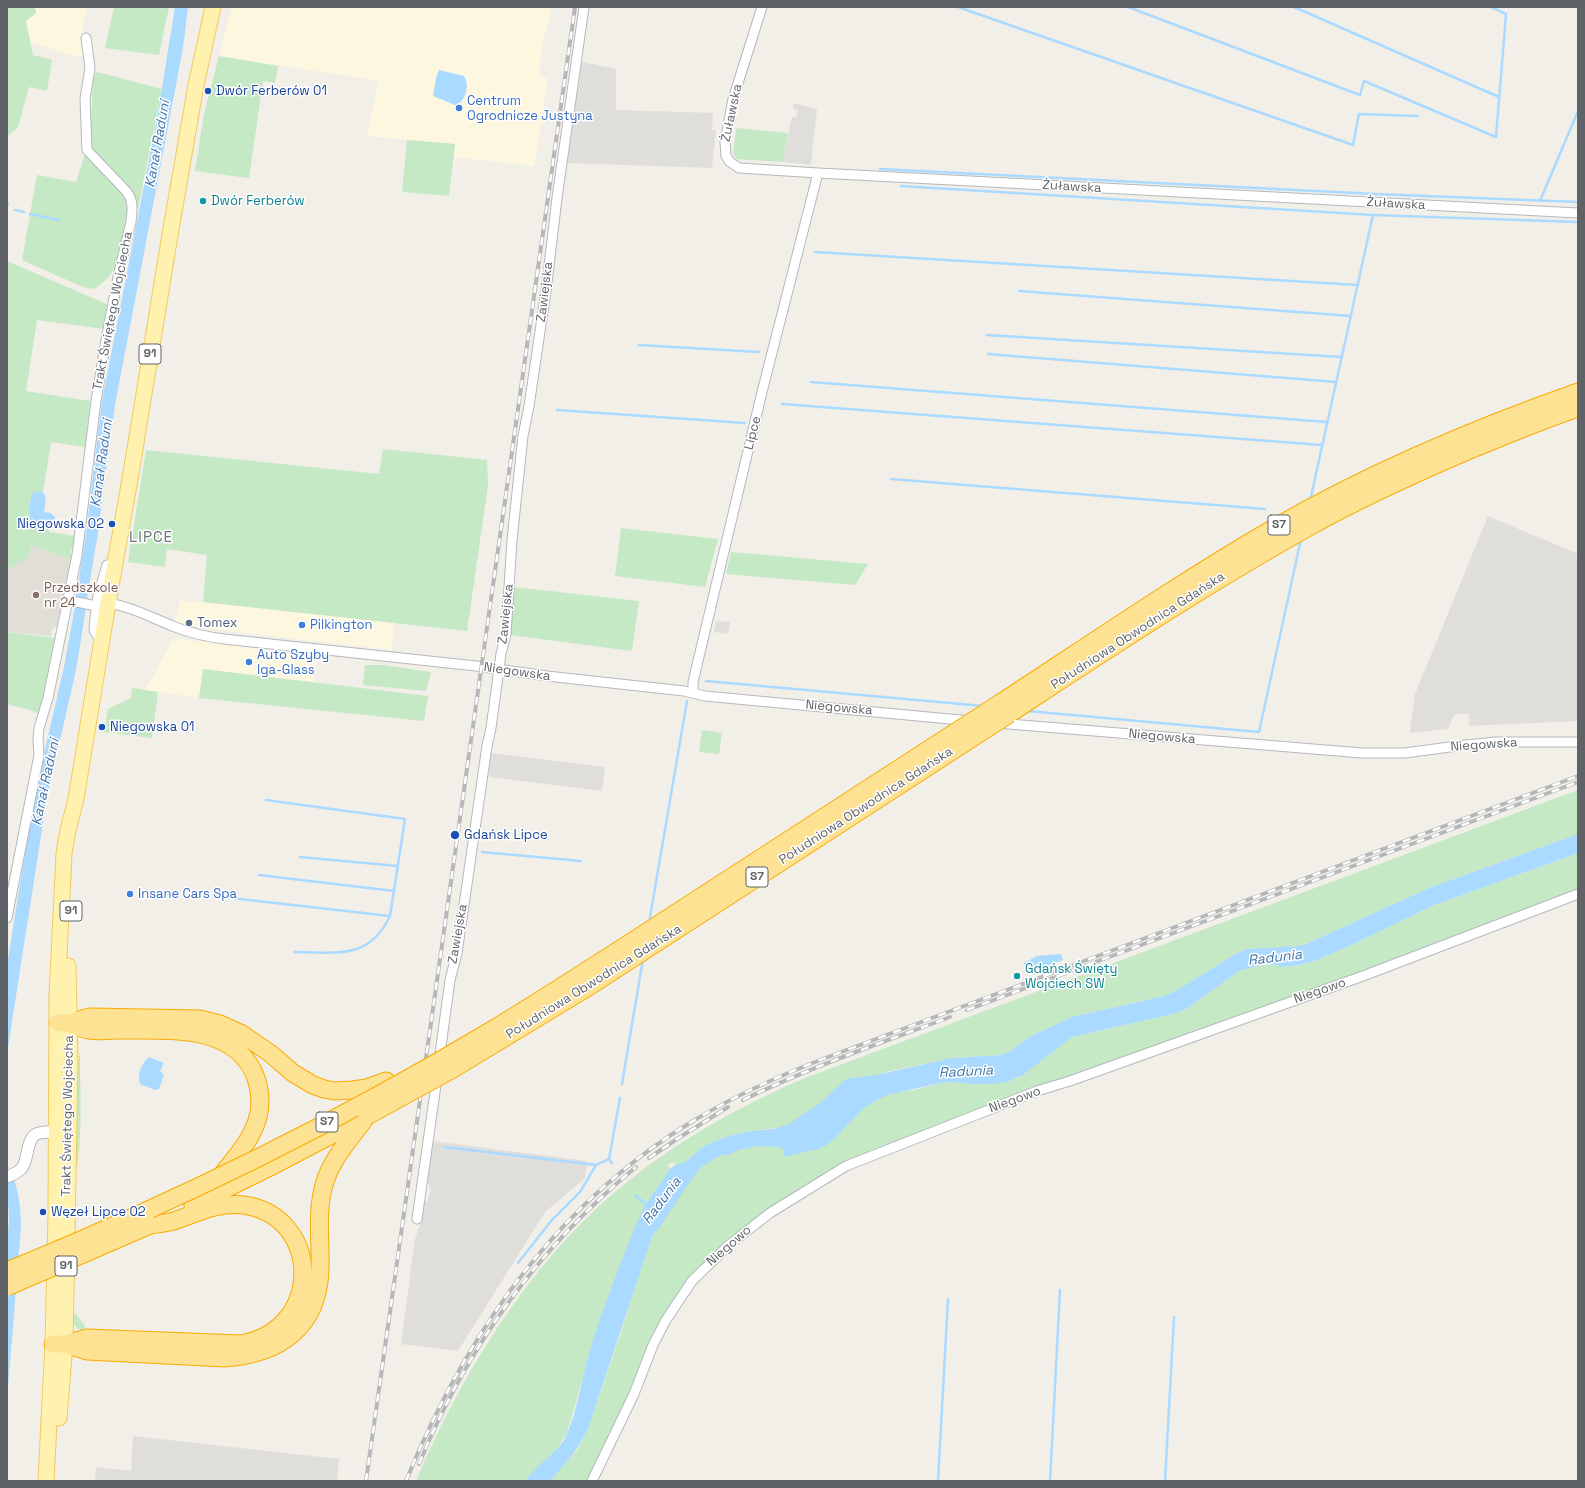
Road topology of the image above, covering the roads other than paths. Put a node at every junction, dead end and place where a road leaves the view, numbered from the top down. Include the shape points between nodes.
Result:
1 (213, 7) edge
2 (584, 7) edge
3 (762, 7) edge
4 (86, 38) dead end
5 (818, 173) junction
6 (1578, 213) edge
7 (1578, 392) edge
8 (1578, 408) edge
9 (70, 600) junction
10 (97, 604) junction
11 (499, 670) junction
12 (693, 693) junction
13 (1578, 742) edge
14 (1578, 894) edge
15 (7, 918) edge
16 (63, 1023) junction
17 (115, 1024) junction
18 (431, 1065) junction
19 (367, 1116) junction
20 (56, 1132) junction
21 (11, 1175) edge
22 (221, 1176) junction
23 (417, 1219) dead end
24 (150, 1225) junction
25 (7, 1271) edge
26 (7, 1287) edge
27 (59, 1344) junction
28 (147, 1347) junction
29 (46, 1481) edge
30 (55, 1481) edge
31 (592, 1481) edge

1 - 10 main road, Trakt Świętego Wojciecha / 91 via 193,100 114,564
2 - 11 street, Zawiejska via 524,436 512,540 506,634
3 - 5 street, Żuławska via 733,99 725,142 726,156 739,168
4 - 9 street, Trakt Świętego Wojciecha via 90,68 85,99 87,150 127,192 132,198 133,205 96,401
5 - 6 street, Żuławska
5 - 12 street, Lipce via 762,392 693,682
7 - 18 highway, Południowa Obwodnica Gdańska / S7, bridge via 1435,447 1275,527 1193,576 542,999
8 - 19 highway, Południowa Obwodnica Gdańska / S7, bridge via 1412,475 1338,511 1256,557 1140,628 585,989 452,1069
9 - 10 street
9 - 15 street, Trakt Świętego Wojciecha via 40,728 39,755
10 - 11 street, Niegowska via 135,609 177,628 210,637
10 - 16 main road, Trakt Świętego Wojciecha / 91 via 102,642 76,800 64,853 57,997
11 - 12 street, Niegowska
11 - 23 street, Zawiejska via 450,980
12 - 13 street, Niegowska via 1019,725 1362,754 1405,753 1495,742
14 - 31 street, Niegowo via 1356,978 1037,1091 846,1166 758,1221 715,1257 692,1281 658,1333 634,1394
16 - 17 highway via 90,1017
16 - 20 main road, Trakt Świętego Wojciecha / 91
16 - 27 main road, Trakt Świętego Wojciecha / 91 via 70,1068
17 - 18 highway, bridge via 193,1018 220,1024 242,1034 303,1079 319,1087 335,1090 367,1088 405,1072
17 - 22 highway via 211,1037 234,1048 246,1061 258,1084 258,1118 249,1140
18 - 22 highway, Południowa Obwodnica Gdańska / S7, bridge
19 - 24 highway, Południowa Obwodnica Gdańska / S7 via 268,1168
19 - 28 highway via 333,1163 326,1178 320,1208 318,1289 312,1308 298,1328 286,1340 247,1356 225,1358
20 - 21 street, Trakt Świętego Wojciecha via 42,1131 35,1134 31,1138 23,1167
20 - 27 main road, Trakt Świętego Wojciecha / 91
22 - 25 highway, Południowa Obwodnica Gdańska / S7, bridge
24 - 26 highway, Południowa Obwodnica Gdańska / S7, bridge
24 - 28 highway via 176,1221 197,1212 231,1204 253,1207 273,1216 293,1238 301,1256 303,1279 300,1296 293,1312 279,1328 261,1339 241,1344 201,1342
27 - 28 highway via 87,1338
27 - 29 main road, Trakt Świętego Wojciecha / 91
27 - 30 main road, Trakt Świętego Wojciecha / 91

